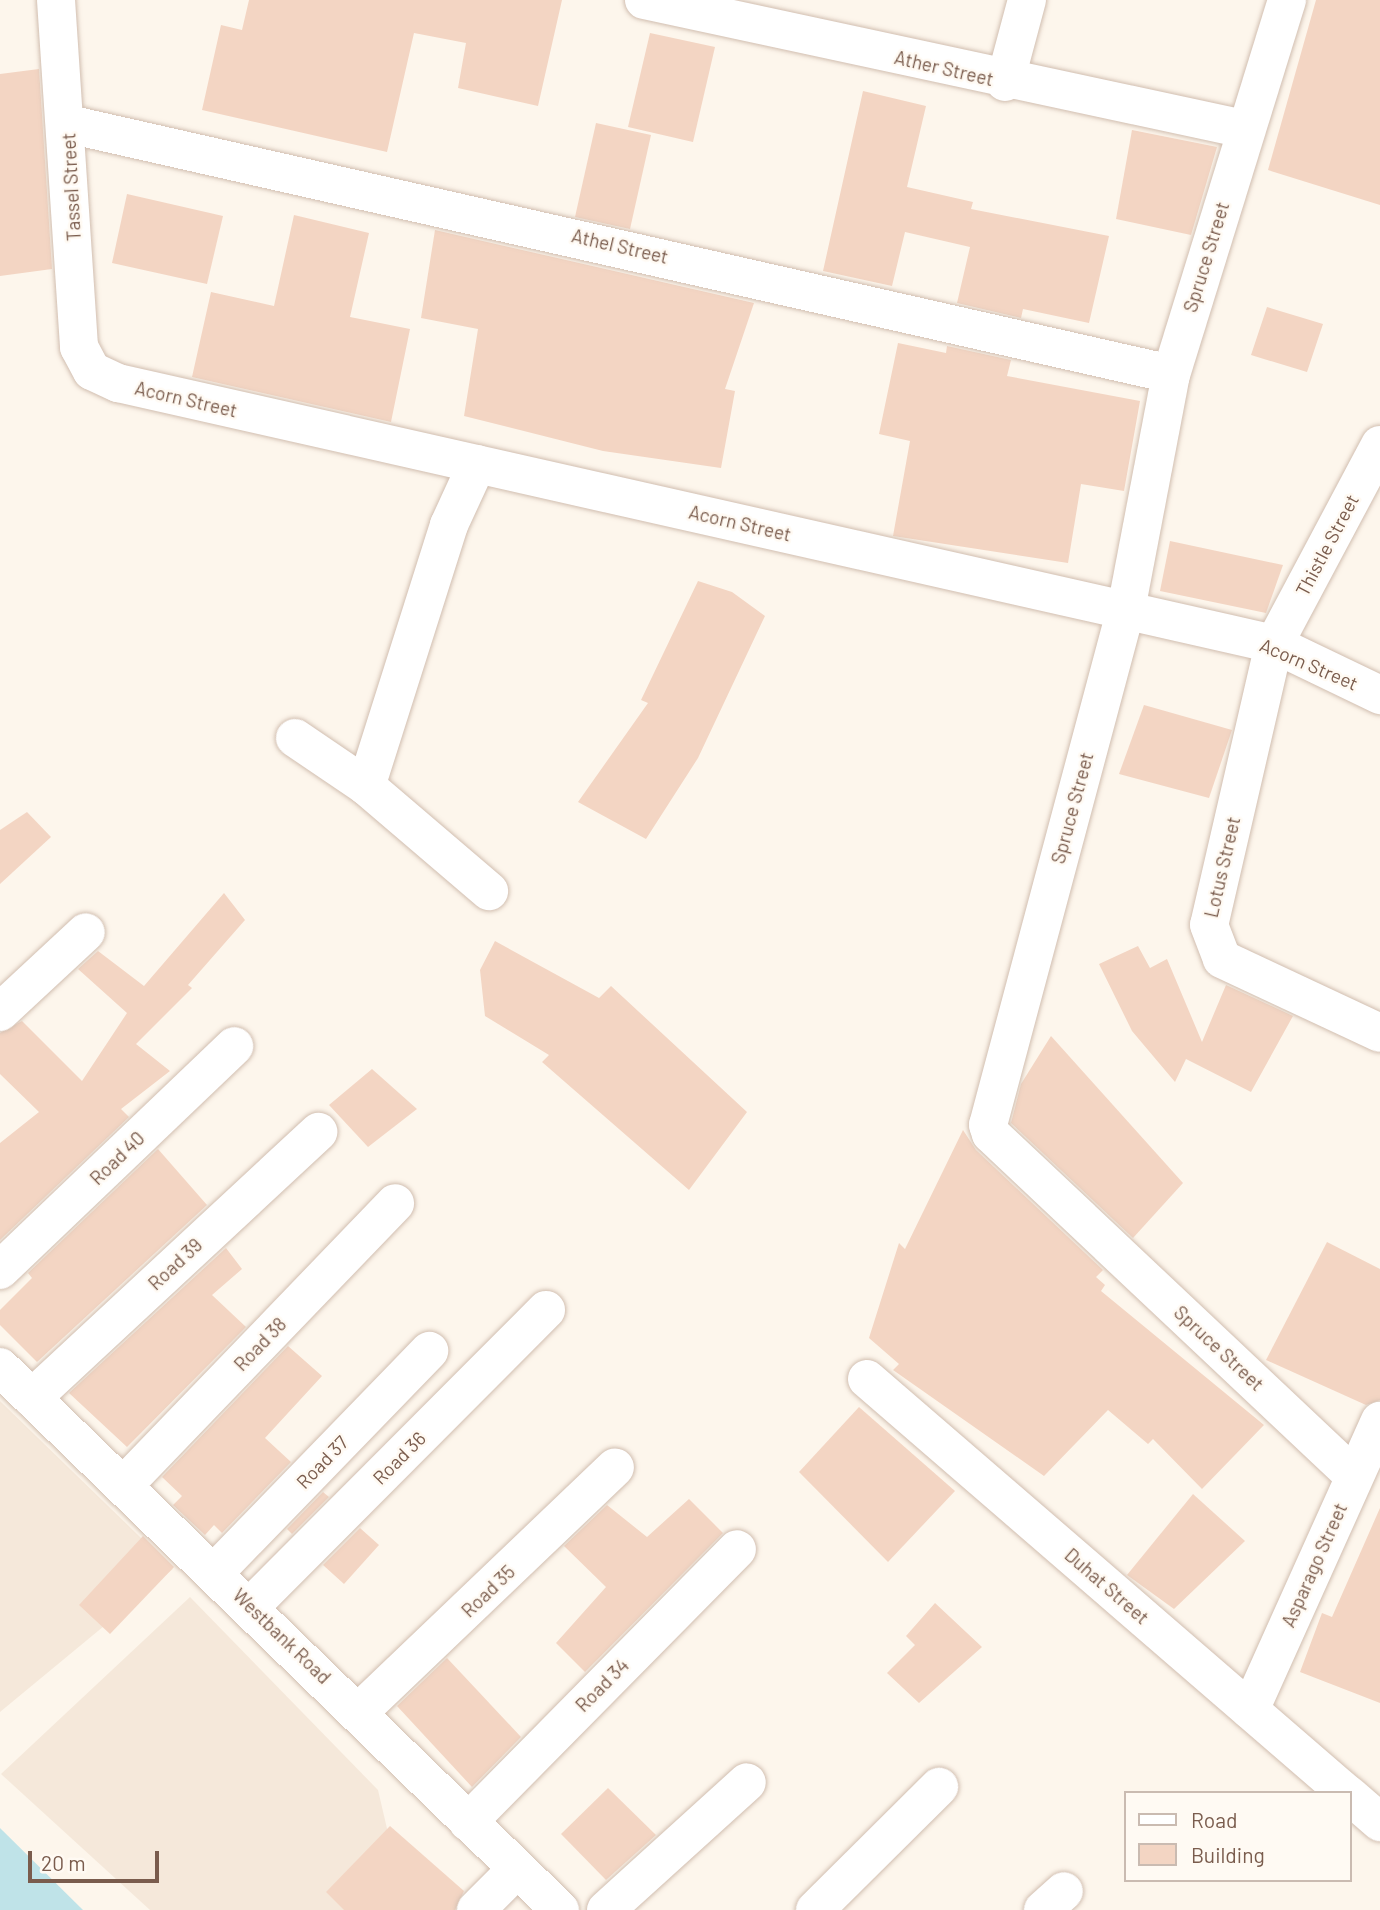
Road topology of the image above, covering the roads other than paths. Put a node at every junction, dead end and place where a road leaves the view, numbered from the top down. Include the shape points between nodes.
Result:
1 (56, 0) edge
2 (644, 0) edge
3 (1027, 0) edge
4 (1287, 0) edge
5 (1005, 82) junction
6 (68, 124) junction
7 (1244, 130) junction
8 (92, 371) joint
9 (1171, 374) junction
10 (1380, 445) edge
11 (477, 464) junction
12 (1126, 609) junction
13 (1273, 645) junction
14 (1380, 695) edge
15 (295, 738) dead end
16 (366, 786) junction
17 (489, 891) dead end
18 (86, 932) dead end
19 (0, 1012) edge
20 (1380, 1033) edge
21 (234, 1046) dead end
22 (318, 1132) dead end
23 (395, 1203) dead end
24 (0, 1270) edge
25 (546, 1310) dead end
26 (429, 1351) dead end
27 (0, 1367) edge
28 (867, 1379) dead end
29 (32, 1398) junction
30 (1380, 1421) edge
31 (615, 1467) dead end
32 (1354, 1476) junction
33 (124, 1485) junction
34 (737, 1549) dead end
35 (215, 1572) junction
36 (251, 1606) junction
37 (1250, 1710) junction
38 (359, 1712) junction
39 (747, 1782) dead end
40 (939, 1787) dead end
41 (1344, 1791) edge
42 (1352, 1798) edge
43 (468, 1822) junction
44 (1380, 1822) edge
45 (517, 1869) junction
46 (476, 1910) edge
47 (560, 1910) edge
48 (606, 1910) edge
49 (815, 1910) edge

1 - 6 street, Tassel Street
2 - 5 street, Ather Street
3 - 5 street
4 - 7 street, Spruce Street
5 - 7 street, Ather Street
6 - 8 street, Tassel Street via 79,347
6 - 9 street, Athel Street
7 - 9 street, Spruce Street
8 - 11 street, Acorn Street via 118,383
9 - 12 street, Spruce Street
10 - 13 street, Thistle Street
11 - 12 street, Acorn Street
11 - 16 street via 449,525
12 - 13 street, Acorn Street
12 - 32 street, Spruce Street via 988,1125 991,1134
13 - 14 street, Acorn Street
13 - 20 street, Lotus Street via 1209,925 1213,945 1222,959
15 - 16 street
16 - 17 street
18 - 19 street
21 - 24 street, Road 40
22 - 29 street, Road 39
23 - 33 street, Road 38
25 - 36 street, Road 36
26 - 35 street, Road 37
27 - 29 street, Westbank Road
28 - 37 street, Duhat Street
29 - 33 street, Westbank Road
30 - 32 street, Asparago Street
31 - 38 street, Road 35
32 - 37 street, Asparago Street
33 - 35 street, Westbank Road
34 - 43 street, Road 34
35 - 36 street, Westbank Road
36 - 38 street, Westbank Road
37 - 41 street, Duhat Street
38 - 43 street, Westbank Road
39 - 48 street
40 - 49 street
42 - 44 street
43 - 45 street, Westbank Road
45 - 46 street
45 - 47 street, Westbank Road

